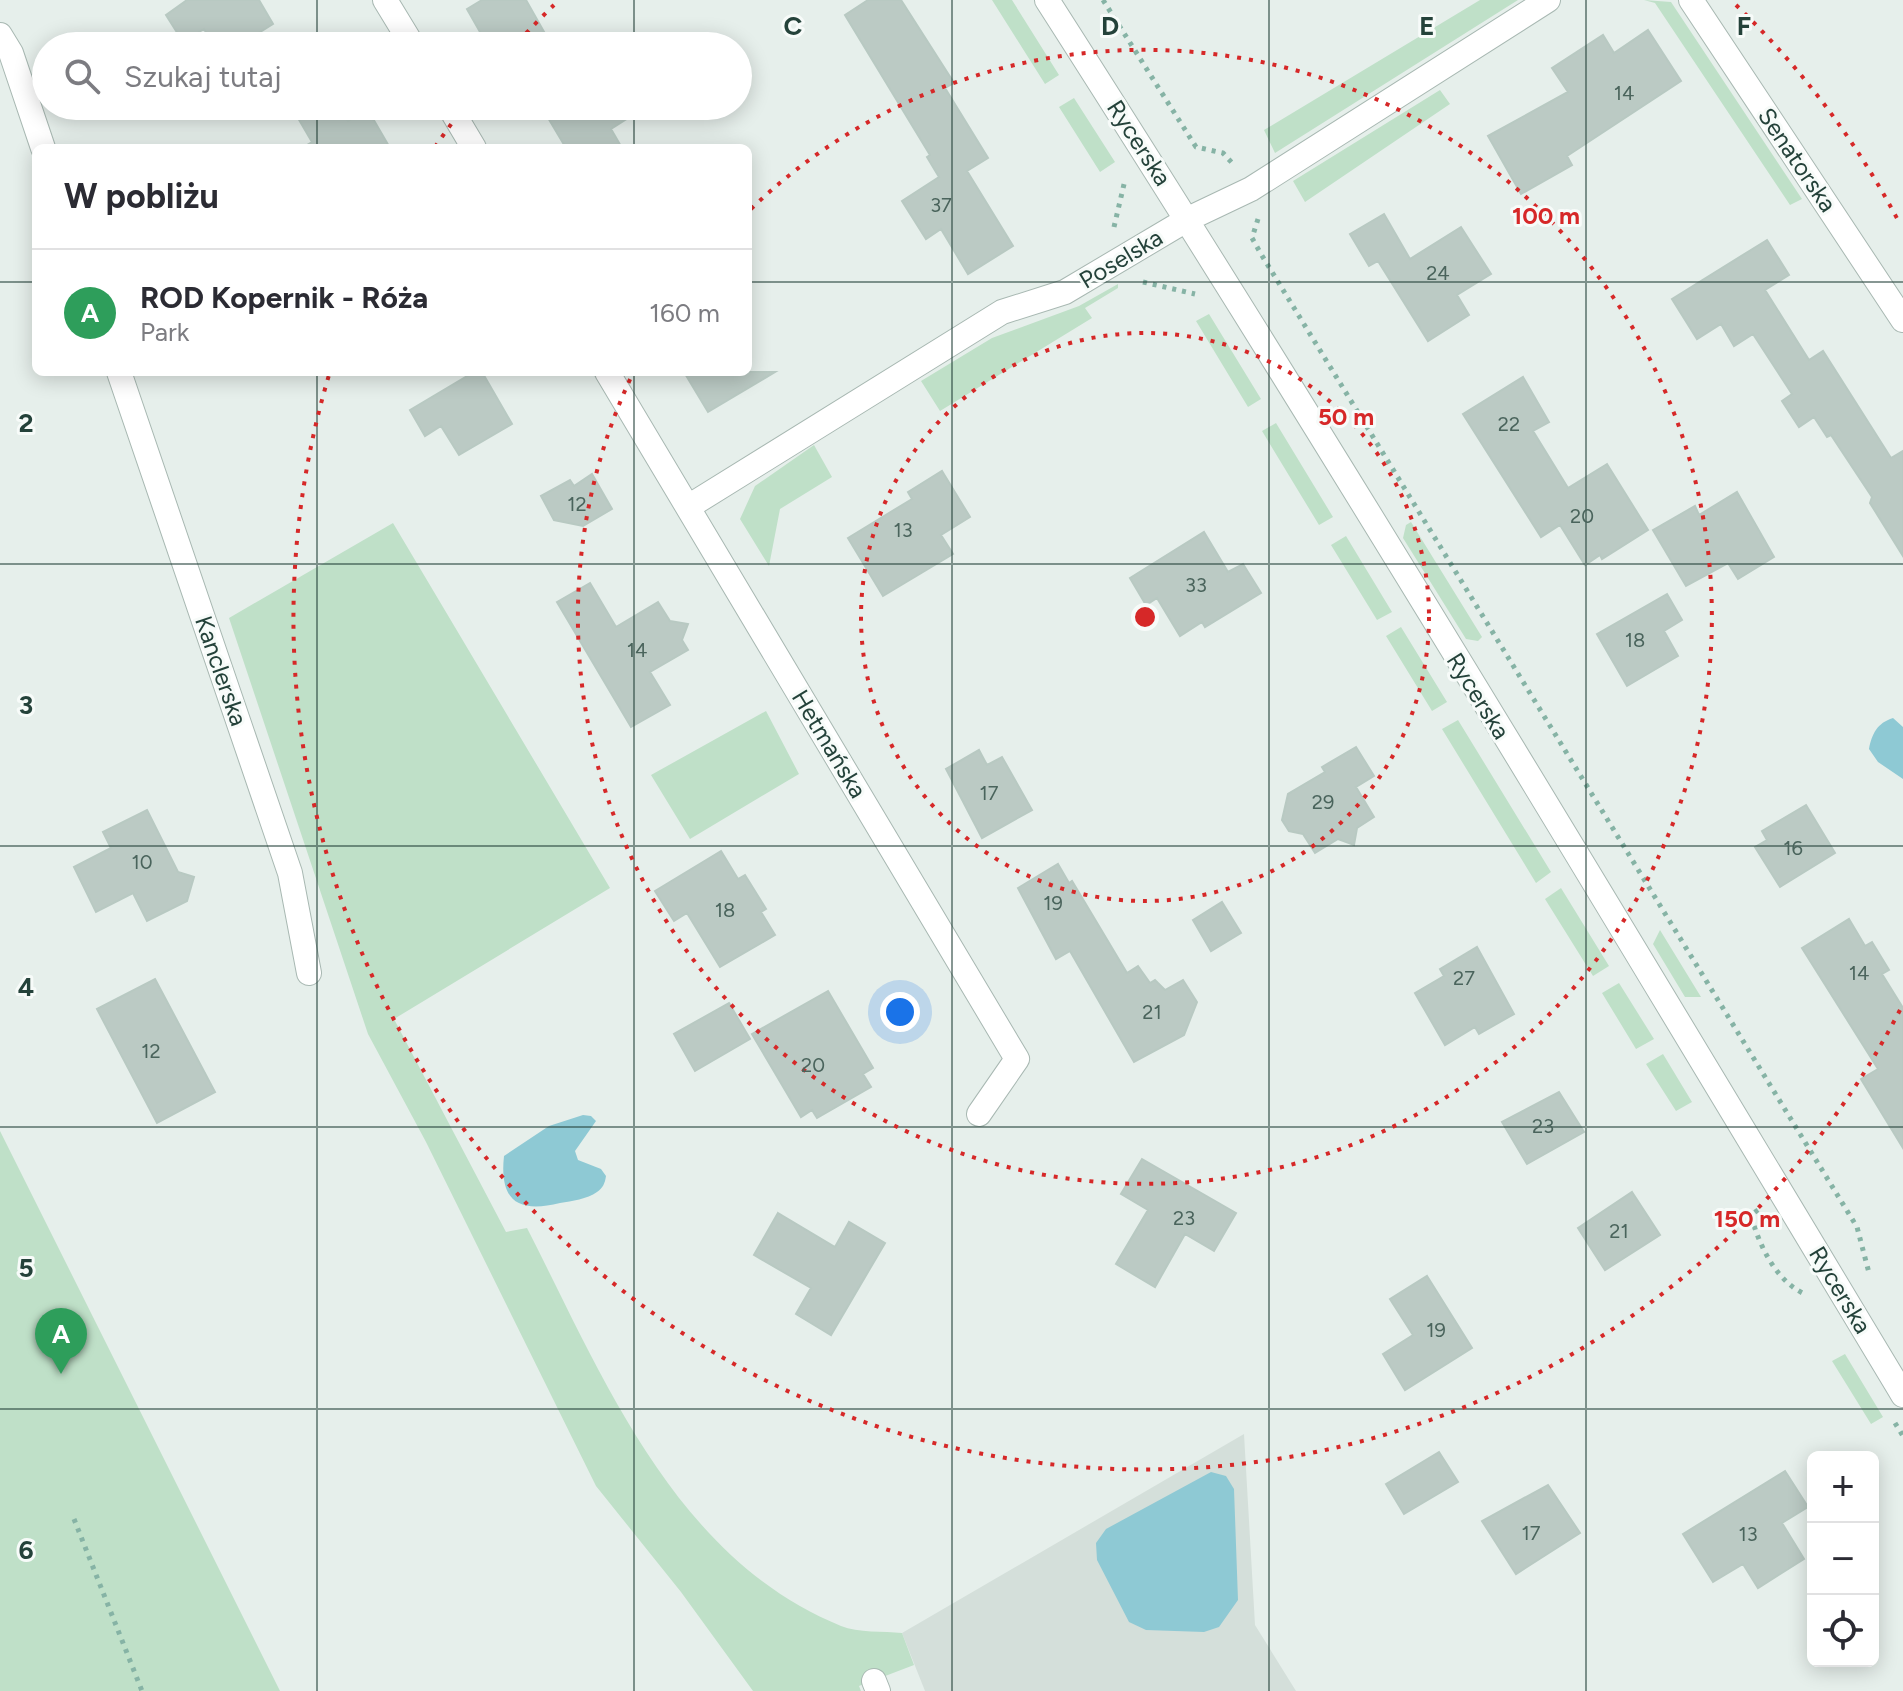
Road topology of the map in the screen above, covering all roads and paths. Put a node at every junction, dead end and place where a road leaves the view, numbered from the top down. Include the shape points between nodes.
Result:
1 (385, 0) edge
2 (1047, 0) edge
3 (1103, 0) edge
4 (1548, 0) edge
5 (1691, 0) edge
6 (404, 32) edge
7 (0, 35) edge
8 (32, 115) edge
9 (34, 120) edge
10 (457, 120) edge
11 (42, 144) edge
12 (472, 144) edge
13 (1251, 189) junction
14 (1188, 219) junction
15 (1903, 320) edge
16 (120, 376) edge
17 (609, 376) edge
18 (688, 507) junction
19 (309, 973) dead end
20 (979, 1114) dead end
21 (1875, 1281) dead end
22 (1903, 1395) edge
23 (74, 1519) dead end
24 (142, 1691) edge

1 - 6 street
2 - 14 street, Rycerska
3 - 13 path via 1196,147 1223,153
4 - 13 street, Poselska
5 - 15 street, Senatorska
7 - 8 street
9 - 11 street
10 - 12 street
13 - 14 street, Poselska
13 - 21 path via 1261,213 1252,238 1261,254 1857,1227 1867,1270
14 - 18 street, Poselska via 1065,292 1002,312
14 - 22 street, Rycerska
16 - 19 street, Kanclerska via 290,873
17 - 18 street, Hetmańska
18 - 20 street, Hetmańska via 1017,1059
23 - 24 path

